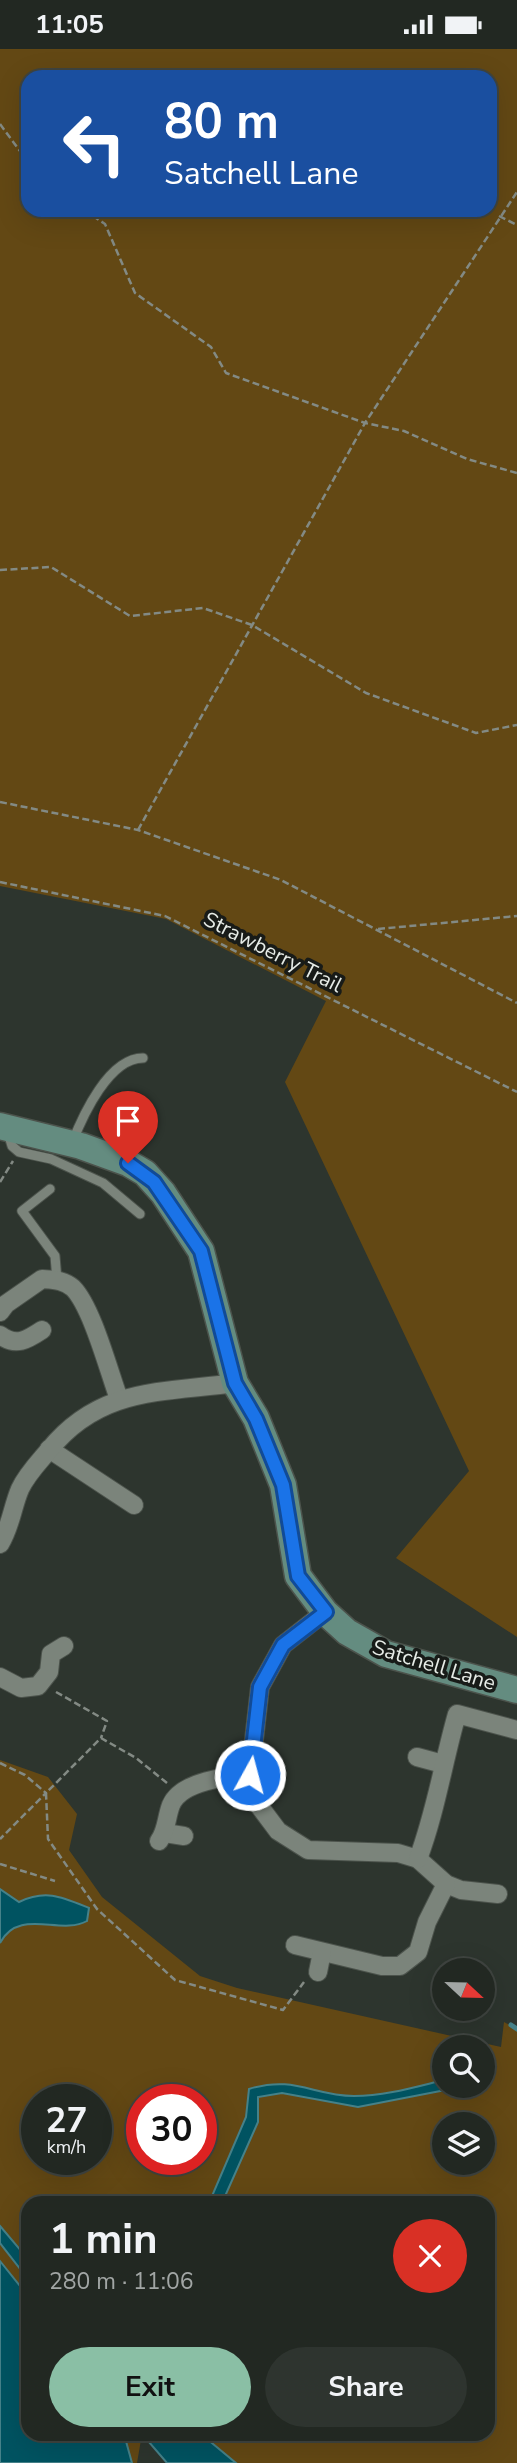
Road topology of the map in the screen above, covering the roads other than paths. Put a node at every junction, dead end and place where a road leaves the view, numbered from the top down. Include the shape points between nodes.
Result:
1 (143, 1058) dead end
2 (3, 1127) edge
3 (71, 1144) junction
4 (50, 1189) dead end
5 (141, 1214) dead end
6 (57, 1280) junction
7 (0, 1312) edge
8 (41, 1330) dead end
9 (0, 1335) edge
10 (235, 1383) junction
11 (118, 1399) junction
12 (49, 1449) junction
13 (134, 1505) dead end
14 (0, 1544) edge
15 (326, 1612) junction
16 (51, 1649) dead end
17 (0, 1677) edge
18 (517, 1690) edge
19 (517, 1730) edge
20 (417, 1757) dead end
21 (443, 1764) junction
22 (250, 1775) junction
23 (184, 1836) dead end
24 (418, 1859) junction
25 (446, 1884) junction
26 (498, 1894) dead end
27 (295, 1945) dead end

1 - 3 lane via 132,1058 115,1069 90,1101
2 - 3 street, Satchell Lane
2 - 5 lane via 19,1152 51,1159 103,1183
3 - 10 street, Satchell Lane via 137,1168 163,1193 201,1251
4 - 6 lane via 22,1210 55,1256
6 - 7 street via 43,1279
6 - 11 street via 74,1289 91,1321
8 - 9 street via 24,1342 9,1342
10 - 11 street
10 - 15 street, Satchell Lane via 256,1419 283,1485 298,1576
11 - 12 street via 89,1411
12 - 13 street
12 - 14 street via 20,1489 10,1527
15 - 18 street, Satchell Lane via 347,1632 386,1654
15 - 22 street via 283,1645 260,1687
16 - 17 street via 49,1672 41,1684 21,1688
19 - 21 street via 457,1714
20 - 21 street
21 - 24 street via 435,1815
22 - 23 street via 230,1776 179,1795 162,1837
22 - 24 street via 257,1804 278,1831 307,1850 398,1853
24 - 25 street
25 - 26 street
25 - 27 street via 418,1952 407,1963 382,1966 320,1961

